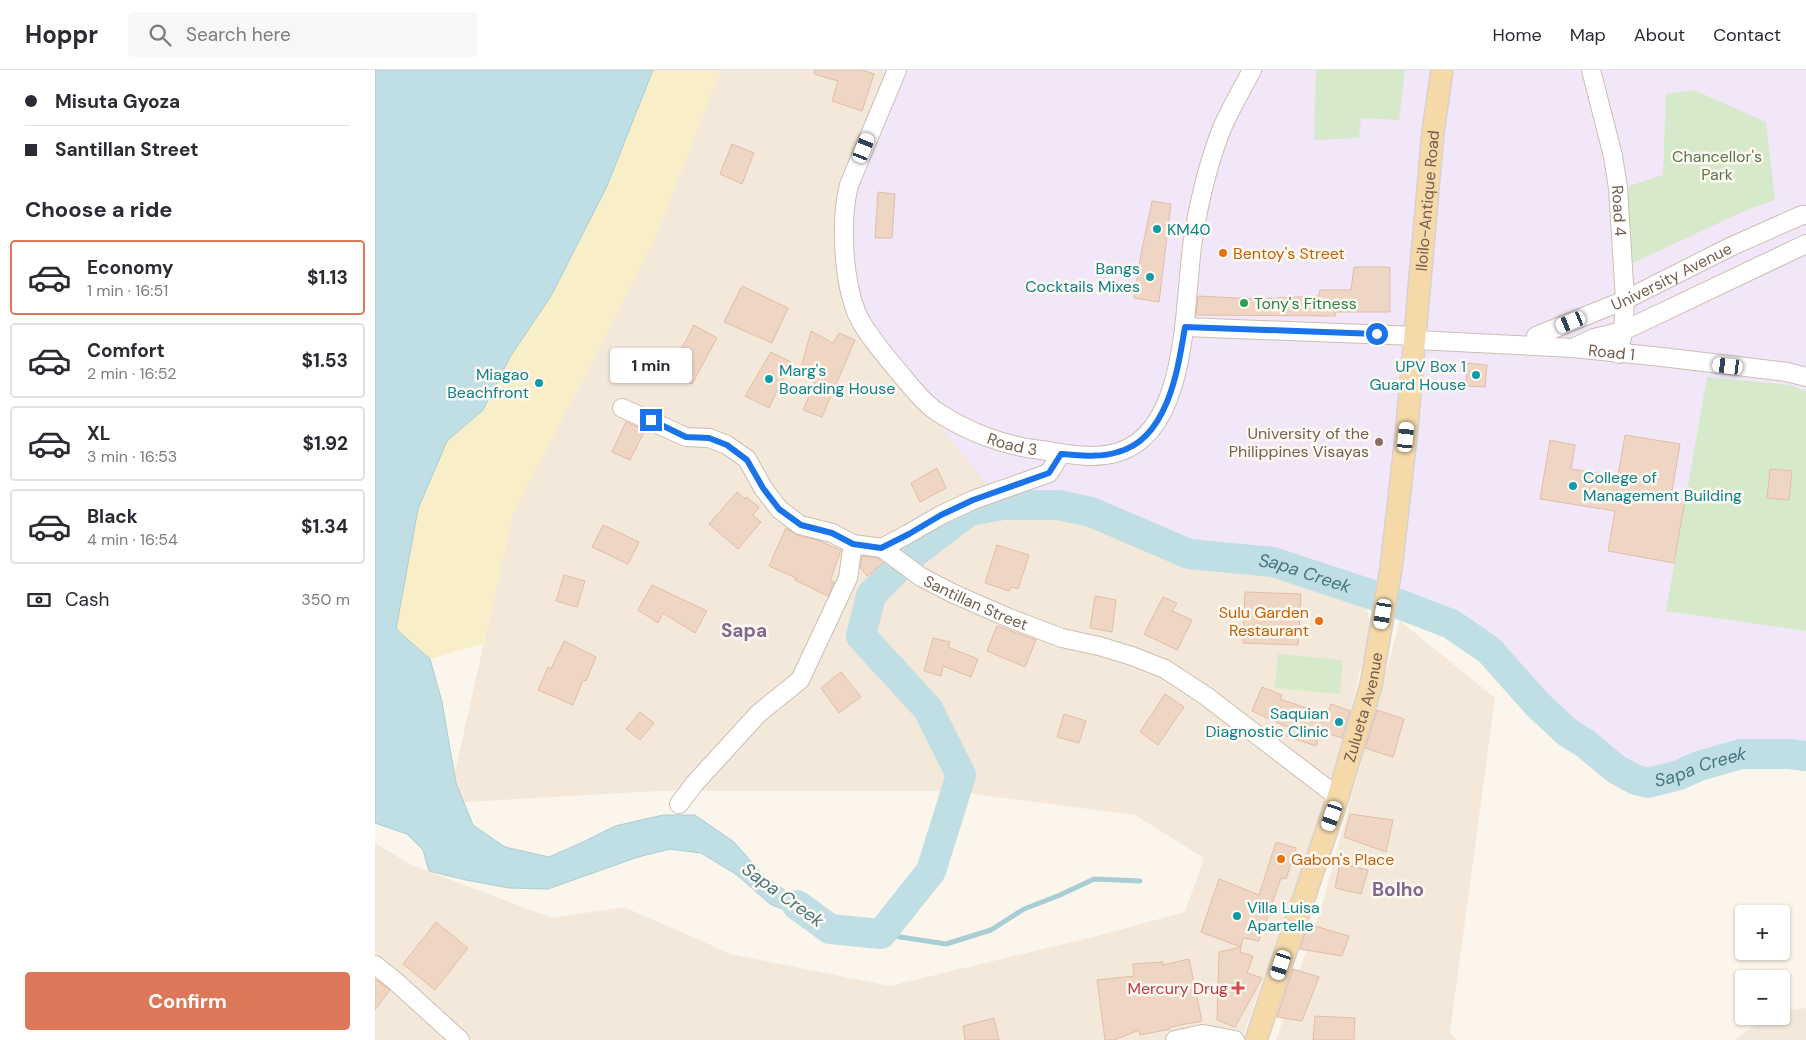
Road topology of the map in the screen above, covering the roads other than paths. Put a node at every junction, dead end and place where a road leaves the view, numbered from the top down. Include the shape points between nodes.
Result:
1 (897, 70) edge
2 (1252, 70) edge
3 (1442, 70) edge
4 (1591, 70) edge
5 (1806, 215) edge
6 (1806, 244) edge
7 (1625, 300) junction
8 (1185, 327) junction
9 (1416, 335) junction
10 (1535, 336) junction
11 (1593, 339) junction
12 (1621, 343) junction
13 (1573, 348) junction
14 (1806, 377) edge
15 (622, 408) dead end
16 (1061, 454) junction
17 (853, 544) junction
18 (881, 548) junction
19 (1338, 797) junction
20 (679, 804) dead end
21 (375, 964) edge
22 (460, 1040) edge
23 (1175, 1040) edge
24 (1235, 1040) edge
25 (1256, 1040) edge

1 - 16 street, Road 3 via 846,197 846,259 858,315 904,379 936,411 955,423 999,441
2 - 8 street, Road 3 via 1211,159 1193,236
3 - 9 main road, Iloilo-Antique Road via 1433,132
4 - 7 street, Road 4 via 1618,188
5 - 7 street, University Avenue via 1730,247
6 - 12 street, University Avenue
7 - 10 street, University Avenue
7 - 12 street, Road 4
8 - 9 street
8 - 16 street, Road 3 via 1176,377 1166,404 1148,433 1120,452 1101,456
9 - 10 street, Road 1
9 - 13 street, Road 1
9 - 19 main road, Zulueta Avenue via 1391,569 1371,685
10 - 11 street, Road 1
11 - 12 street, University Avenue
11 - 13 street, University Avenue
12 - 13 street, Road 1
12 - 14 street, Road 1 via 1662,357
15 - 17 street, Santillan Street via 686,437 709,438 727,445 747,460 779,509 801,525 832,533
16 - 18 street via 1049,473 973,500
17 - 18 street, Santillan Street
17 - 20 street via 849,578 800,680 759,713
18 - 19 street, Santillan Street via 921,577 1009,618 1062,638 1099,646 1165,669 1206,696
19 - 25 main road, Zulueta Avenue
21 - 22 street
23 - 24 street via 1203,1034

